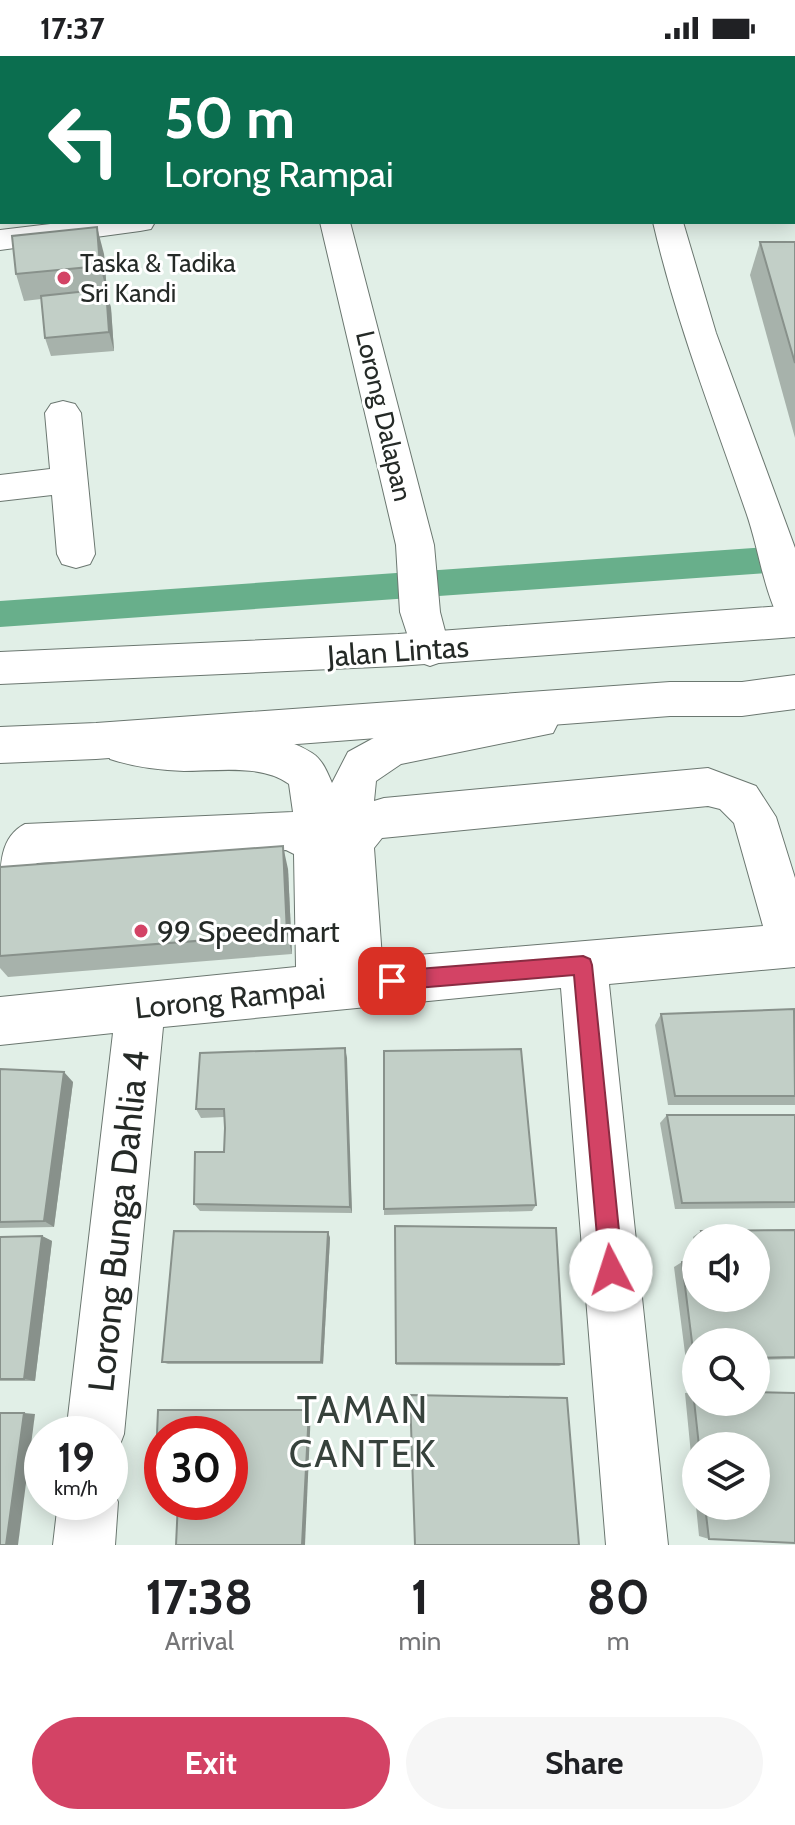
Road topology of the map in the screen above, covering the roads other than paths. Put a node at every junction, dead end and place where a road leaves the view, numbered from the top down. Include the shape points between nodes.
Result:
1 (113, 224) edge
2 (335, 224) edge
3 (668, 224) edge
4 (0, 240) edge
5 (63, 413) dead end
6 (71, 480) junction
7 (0, 488) edge
8 (76, 554) dead end
9 (789, 597) edge
10 (795, 621) edge
11 (425, 631) junction
12 (0, 668) edge
13 (795, 692) edge
14 (670, 699) junction
15 (96, 741) junction
16 (2, 745) edge
17 (334, 842) junction
18 (0, 876) edge
19 (793, 945) edge
20 (583, 965) junction
21 (340, 986) junction
22 (140, 1008) junction
23 (0, 1021) edge
24 (97, 1416) edge
25 (86, 1520) edge
26 (84, 1545) edge
27 (637, 1545) edge

1 - 4 main road
2 - 11 main road, Lorong Dalapan via 415,545
3 - 9 main road via 682,285 768,520
5 - 6 main road
6 - 7 main road
6 - 8 main road
10 - 11 main road, Jalan Lintas
11 - 12 main road, Jalan Lintas via 193,663
13 - 14 main road via 742,699
14 - 15 main road
14 - 17 main road via 385,751 357,773
15 - 16 main road
15 - 17 main road via 292,763 305,773
17 - 18 main road via 290,830 25,844
17 - 19 main road via 384,817 708,787 732,792 745,800 754,817
17 - 21 main road
19 - 20 main road, Lorong Rampai
20 - 21 main road, Lorong Rampai
20 - 27 main road
21 - 22 main road, Lorong Rampai
22 - 23 main road, Lorong Rampai
22 - 24 main road, Lorong Bunga Dahlia 4
25 - 26 main road

